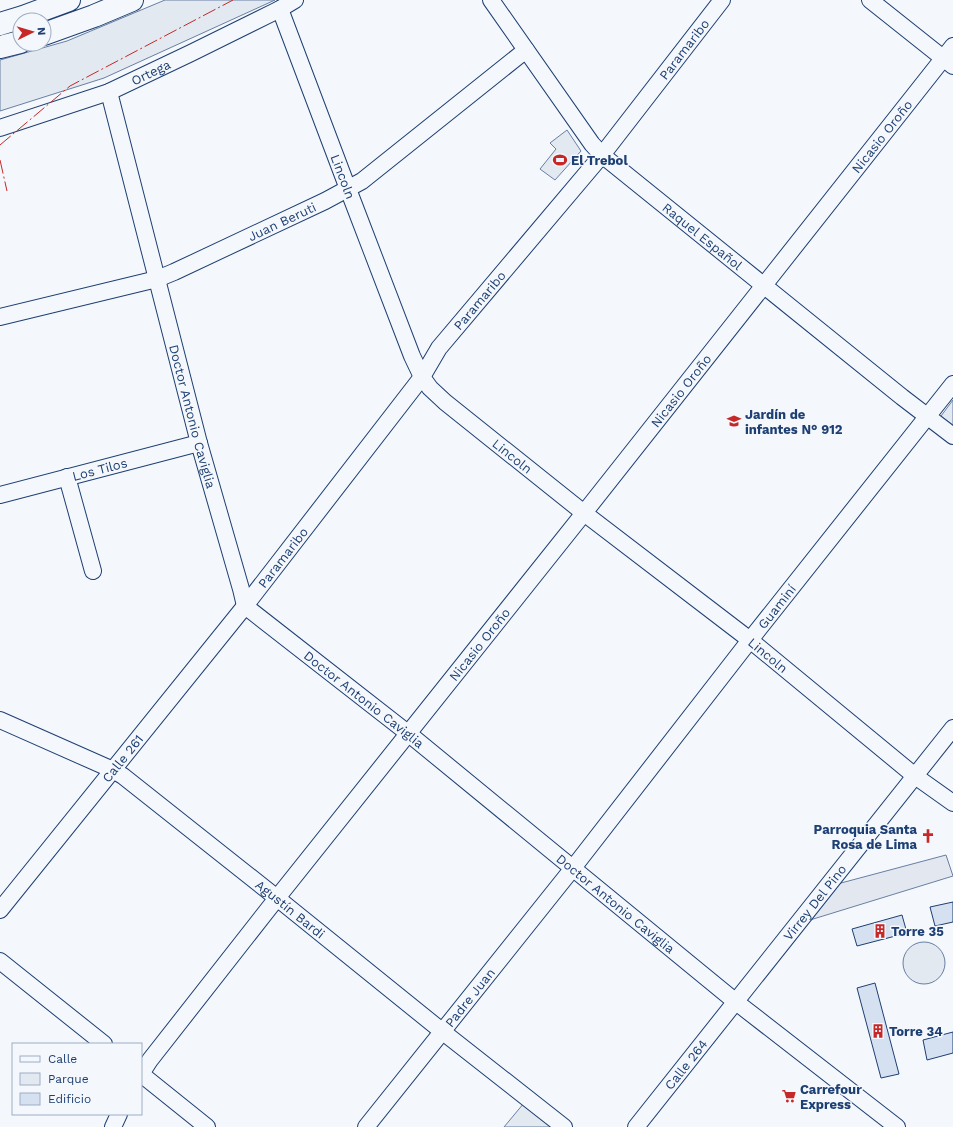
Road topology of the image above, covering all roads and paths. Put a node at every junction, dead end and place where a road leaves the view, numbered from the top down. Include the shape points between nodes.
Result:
1 (69, 0) edge
2 (132, 0) edge
3 (295, 0) edge
4 (491, 0) edge
5 (722, 0) edge
6 (870, 0) edge
7 (280, 9) junction
8 (0, 24) edge
9 (52, 31) edge
10 (12, 44) edge
11 (0, 47) edge
12 (526, 50) junction
13 (950, 57) edge
14 (109, 92) junction
15 (0, 128) edge
16 (602, 155) junction
17 (348, 189) junction
18 (157, 279) junction
19 (764, 286) junction
20 (0, 317) edge
21 (422, 377) junction
22 (953, 384) edge
23 (928, 416) junction
24 (953, 436) edge
25 (199, 443) junction
26 (67, 477) junction
27 (0, 495) edge
28 (584, 513) junction
29 (93, 571) dead end
30 (245, 606) junction
31 (750, 640) junction
32 (0, 720) edge
33 (953, 728) edge
34 (408, 734) junction
35 (113, 770) junction
36 (915, 776) junction
37 (953, 804) edge
38 (573, 868) junction
39 (277, 898) junction
40 (0, 910) edge
41 (0, 961) edge
42 (736, 1002) junction
43 (443, 1032) junction
44 (103, 1043) edge
45 (142, 1073) edge
46 (142, 1075) edge
47 (119, 1115) edge
48 (890, 1125) edge
49 (113, 1127) edge
50 (207, 1127) edge
51 (366, 1127) edge
52 (564, 1127) edge
53 (636, 1127) edge

1 - 8 highway
2 - 9 highway
3 - 7 street, Ortega
4 - 12 street, Raquel Español
5 - 16 street, Paramaribo
6 - 13 street
7 - 14 street, Ortega
7 - 17 street, Lincoln
10 - 11 highway
12 - 16 street, Raquel Español
12 - 17 street, Juan Beruti via 362,181
13 - 19 street, Nicasio Oroño
14 - 15 street, Ortega
14 - 18 street, Doctor Antonio Caviglia
16 - 19 street, Raquel Español
16 - 21 street, Paramaribo via 439,348
17 - 18 street, Juan Beruti
17 - 21 street, Lincoln
18 - 20 street, Juan Beruti
18 - 25 street, Doctor Antonio Caviglia
19 - 23 street, Raquel Español
19 - 28 street, Nicasio Oroño
21 - 28 street, Lincoln via 445,402
21 - 30 street, Paramaribo
22 - 23 street, Guaminí
23 - 24 street, Raquel Español
23 - 31 street, Guaminí
25 - 26 street, Los Tilos
25 - 30 street, Doctor Antonio Caviglia
26 - 27 street, Los Tilos
26 - 29 street
28 - 31 street, Lincoln
28 - 34 street, Nicasio Oroño
30 - 34 street, Doctor Antonio Caviglia
30 - 35 street, Calle 261
31 - 36 street, Lincoln
31 - 38 street, Guaminí
32 - 35 street, Agustín Bardi
33 - 36 street, Virrey Del Pino
34 - 38 street, Doctor Antonio Caviglia
34 - 39 street, Nicasio Oroño
35 - 39 street, Agustín Bardi
35 - 40 street, Calle 261
36 - 37 street, Lincoln
36 - 42 street, Virrey Del Pino
38 - 42 street, Doctor Antonio Caviglia
38 - 43 street, Padre Juan
39 - 43 street, Agustín Bardi
39 - 45 street, Nicasio Oroño
41 - 44 street
42 - 48 street, Doctor Antonio Caviglia
42 - 53 street, Calle 264
43 - 51 street, Padre Juan
43 - 52 street, Agustín Bardi
46 - 50 street
47 - 49 street

